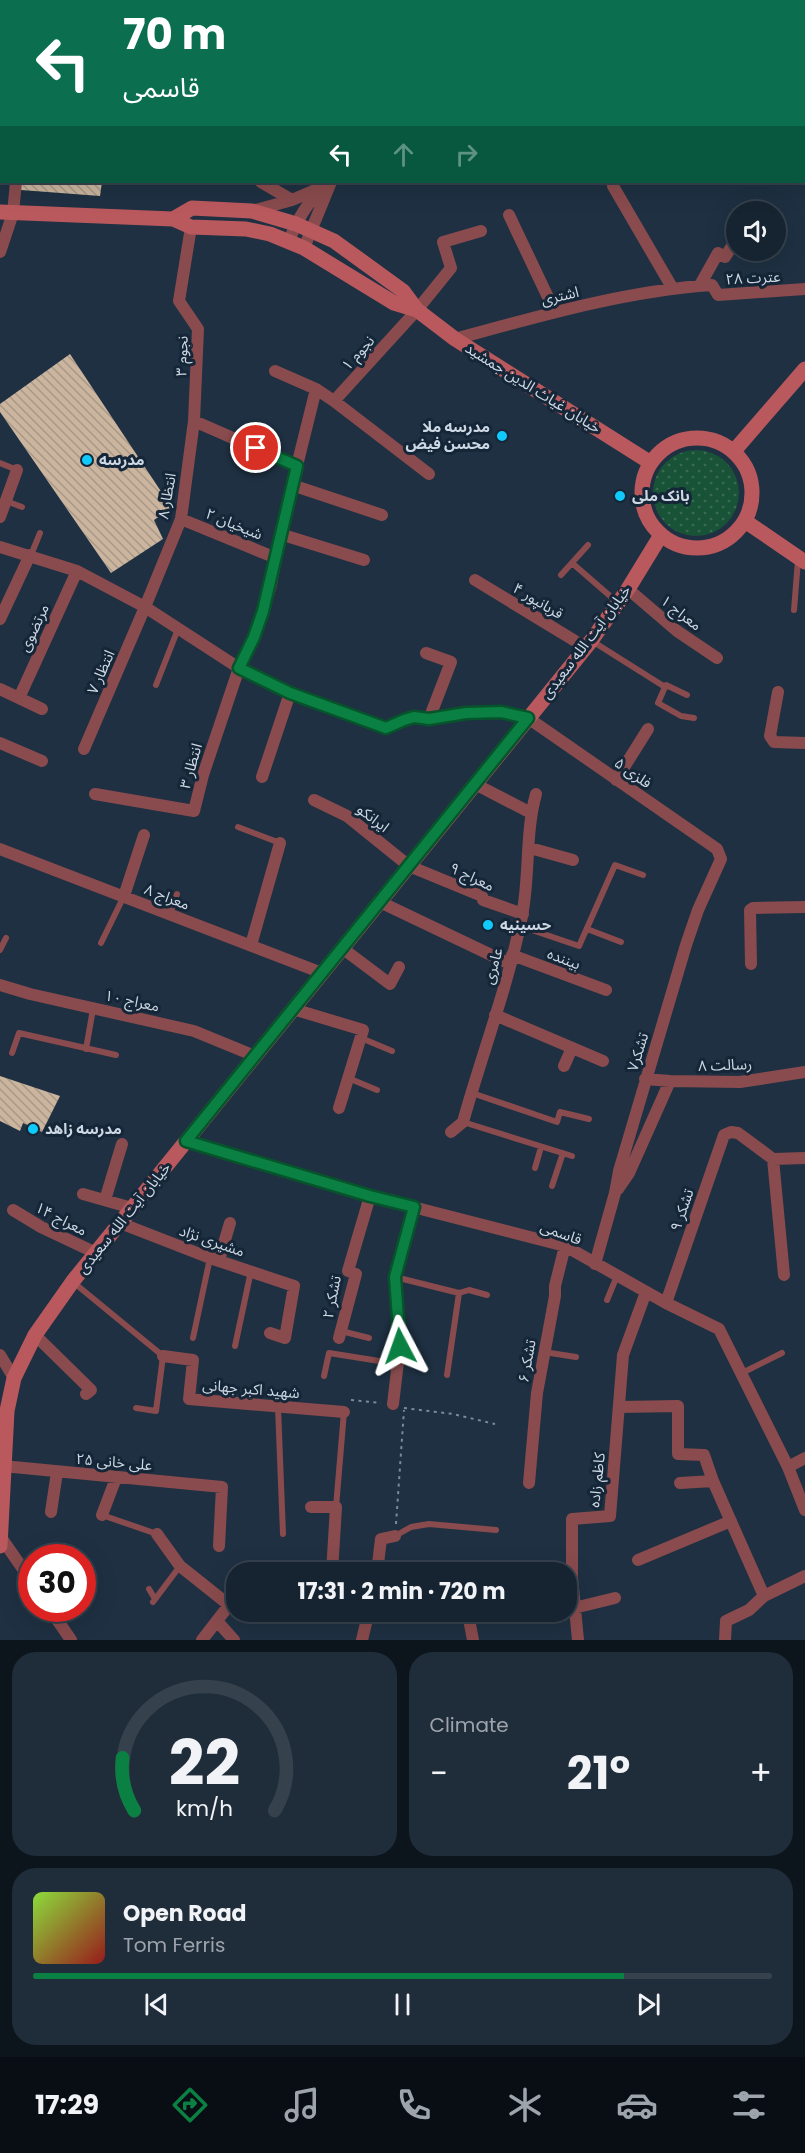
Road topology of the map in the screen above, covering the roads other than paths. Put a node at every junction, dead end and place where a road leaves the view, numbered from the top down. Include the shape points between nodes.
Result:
1 (16, 183) edge
2 (263, 183) edge
3 (330, 183) edge
4 (613, 186) dead end
5 (292, 200) junction
6 (252, 211) junction
7 (7, 213) edge
8 (509, 215) dead end
9 (173, 219) junction
10 (191, 227) junction
11 (303, 227) junction
12 (481, 231) dead end
13 (289, 241) junction
14 (304, 248) junction
15 (0, 252) edge
16 (726, 255) edge
17 (700, 285) junction
18 (673, 288) junction
19 (805, 289) edge
20 (417, 310) junction
21 (555, 312) junction
22 (455, 339) junction
23 (805, 369) edge
24 (275, 371) dead end
25 (316, 389) junction
26 (334, 401) junction
27 (194, 421) junction
28 (734, 451) junction
29 (0, 463) edge
30 (651, 463) junction
31 (297, 466) junction
32 (17, 470) joint
33 (429, 474) dead end
34 (292, 484) junction
35 (6, 501) junction
36 (22, 507) dead end
37 (382, 515) dead end
38 (0, 517) edge
39 (181, 519) junction
40 (745, 521) junction
41 (40, 533) dead end
42 (280, 534) junction
43 (661, 535) junction
44 (588, 545) dead end
45 (0, 547) edge
46 (30, 555) junction
47 (276, 558) junction
48 (364, 560) dead end
49 (802, 560) edge
50 (572, 563) junction
51 (77, 571) junction
52 (561, 574) dead end
53 (475, 580) dead end
54 (628, 589) junction
55 (617, 602) junction
56 (145, 607) junction
57 (794, 610) dead end
58 (0, 619) edge
59 (178, 628) junction
60 (588, 644) junction
61 (426, 653) dead end
62 (717, 657) dead end
63 (239, 668) junction
64 (156, 685) dead end
65 (665, 687) junction
66 (0, 689) edge
67 (778, 692) dead end
68 (290, 693) junction
69 (687, 695) dead end
70 (19, 698) junction
71 (42, 709) dead end
72 (528, 718) junction
73 (694, 718) dead end
74 (429, 719) junction
75 (648, 729) dead end
76 (0, 743) edge
77 (805, 743) edge
78 (84, 749) dead end
79 (42, 761) dead end
80 (262, 777) dead end
81 (616, 780) junction
82 (475, 784) junction
83 (95, 794) dead end
84 (536, 794) dead end
85 (314, 800) dead end
86 (531, 813) junction
87 (238, 827) dead end
88 (144, 835) dead end
89 (280, 843) joint
90 (530, 848) junction
91 (0, 849) edge
92 (720, 853) joint
93 (573, 860) dead end
94 (409, 866) junction
95 (643, 875) dead end
96 (177, 894) dead end
97 (124, 896) junction
98 (380, 902) junction
99 (805, 907) edge
100 (170, 914) junction
101 (521, 920) junction
102 (586, 929) junction
103 (6, 938) dead end
104 (621, 942) dead end
105 (101, 943) dead end
106 (251, 945) junction
107 (342, 948) junction
108 (0, 950) edge
109 (511, 960) junction
110 (751, 964) dead end
111 (399, 967) dead end
112 (322, 973) junction
113 (0, 986) edge
114 (606, 990) dead end
115 (93, 1008) junction
116 (293, 1009) junction
117 (495, 1015) junction
118 (362, 1034) junction
119 (86, 1048) junction
120 (572, 1048) junction
121 (392, 1051) dead end
122 (12, 1053) dead end
123 (116, 1055) dead end
124 (255, 1056) junction
125 (603, 1061) dead end
126 (564, 1066) dead end
127 (805, 1072) edge
128 (348, 1078) junction
129 (645, 1079) junction
130 (670, 1081) junction
131 (377, 1090) dead end
132 (471, 1093) junction
133 (339, 1108) dead end
134 (589, 1119) dead end
135 (463, 1122) junction
136 (451, 1132) dead end
137 (186, 1141) junction
138 (122, 1144) dead end
139 (541, 1147) junction
140 (563, 1153) junction
141 (572, 1156) dead end
142 (805, 1158) edge
143 (773, 1159) junction
144 (535, 1168) dead end
145 (552, 1186) dead end
146 (615, 1193) junction
147 (83, 1194) dead end
148 (370, 1196) junction
149 (105, 1200) junction
150 (414, 1207) junction
151 (132, 1208) junction
152 (13, 1210) dead end
153 (120, 1223) junction
154 (230, 1223) dead end
155 (565, 1246) junction
156 (96, 1253) junction
157 (215, 1259) junction
158 (596, 1263) junction
159 (251, 1271) junction
160 (784, 1275) dead end
161 (617, 1276) junction
162 (395, 1277) junction
163 (73, 1281) junction
164 (646, 1292) junction
165 (459, 1293) junction
166 (487, 1294) dead end
167 (607, 1300) dead end
168 (666, 1303) junction
169 (270, 1333) dead end
170 (340, 1334) joint
171 (35, 1335) junction
172 (194, 1338) dead end
173 (369, 1338) dead end
174 (235, 1346) dead end
175 (544, 1352) junction
176 (782, 1353) dead end
177 (0, 1356) edge
178 (163, 1356) junction
179 (576, 1357) dead end
180 (398, 1364) junction
181 (742, 1373) junction
182 (447, 1375) dead end
183 (324, 1376) dead end
184 (9, 1381) edge
185 (86, 1394) dead end
186 (393, 1404) road end
187 (278, 1407) junction
188 (619, 1407) junction
189 (136, 1408) dead end
190 (3, 1411) edge
191 (344, 1412) joint
192 (2, 1446) edge
193 (805, 1458) edge
194 (3, 1466) junction
195 (788, 1467) junction
196 (57, 1472) junction
197 (116, 1478) junction
198 (713, 1481) junction
199 (529, 1483) dead end
200 (680, 1483) dead end
201 (1, 1490) edge
202 (311, 1507) dead end
203 (336, 1507) junction
204 (805, 1510) edge
205 (51, 1512) dead end
206 (102, 1515) joint
207 (731, 1521) junction
208 (496, 1530) dead end
209 (157, 1534) joint
210 (283, 1534) dead end
211 (0, 1536) edge
212 (395, 1536) joint
213 (0, 1546) edge
214 (219, 1546) dead end
215 (638, 1560) dead end
216 (18, 1562) edge
217 (333, 1562) edge
218 (378, 1562) edge
219 (573, 1562) edge
220 (180, 1566) junction
221 (805, 1576) edge
222 (149, 1589) dead end
223 (226, 1596) edge
224 (764, 1596) junction
225 (615, 1598) dead end
226 (577, 1607) edge
227 (226, 1609) edge
228 (217, 1621) junction
229 (59, 1622) edge
230 (366, 1622) edge
231 (470, 1622) edge
232 (576, 1622) edge
233 (71, 1640) edge
234 (202, 1640) edge
235 (234, 1640) edge
236 (362, 1640) edge
237 (473, 1640) edge
238 (578, 1640) edge
239 (725, 1640) edge

1 - 7 street
2 - 5 street
3 - 5 street
3 - 11 street via 324,202
4 - 18 street
5 - 6 street
6 - 9 main road, خیابان غیاث الدین جمشید via 192,208
6 - 11 main road, خیابان غیاث الدین جمشید
7 - 9 main road, خیابان غیاث الدین جمشید
7 - 15 street
8 - 21 street
9 - 10 main road, خیابان غیاث الدین جمشید
10 - 13 main road, خیابان غیاث الدین جمشید via 246,229
10 - 27 street, نجوم ۳ via 179,301 198,330
11 - 13 street
11 - 14 street
11 - 20 main road, خیابان غیاث الدین جمشید via 334,241 403,291
12 - 20 street, نجوم ۱ via 443,242 451,268
13 - 14 main road, خیابان غیاث الدین جمشید
14 - 20 main road, خیابان غیاث الدین جمشید via 394,303
16 - 17 street via 718,253
17 - 18 street, عترت ۲۸
17 - 19 street, عترت ۲۸ via 712,285 718,295
18 - 21 street, اشتری
20 - 22 main road, خیابان غیاث الدین جمشید
20 - 26 street, نجوم ۱
21 - 22 street, اشتری
22 - 30 main road, خیابان غیاث الدین جمشید
23 - 28 main road
24 - 25 street
25 - 26 street
25 - 31 street
26 - 33 street
27 - 31 street
27 - 39 street, انتظار ۸
28 - 30 main road via 720,442 689,438 674,442
28 - 40 main road via 744,462 753,492
29 - 32 lane
30 - 43 main road via 644,477 643,501 650,523
31 - 34 street
32 - 35 street
34 - 37 street
34 - 42 street
35 - 36 lane
35 - 38 street
39 - 47 street, شیخیان ۲
39 - 56 street, انتظار ۸
40 - 43 main road via 722,543 706,548 675,544
40 - 49 main road
41 - 46 lane
42 - 47 street
42 - 48 street
43 - 54 main road, خیابان آیت الله سعیدی
44 - 50 lane
45 - 46 street
46 - 51 street
46 - 58 street
47 - 63 street via 263,611
49 - 57 lane
50 - 52 lane
50 - 55 lane
51 - 56 street
51 - 70 street, مرتضوی
53 - 60 street, قربانپور ۴
54 - 55 main road, خیابان آیت الله سعیدی
54 - 62 street, معراج ۱ via 677,631
55 - 60 main road, خیابان آیت الله سعیدی
56 - 59 street
56 - 78 street, انتظار ۷
59 - 63 street
59 - 64 lane
60 - 65 lane
60 - 72 main road, خیابان آیت الله سعیدی
61 - 74 street via 451,662
63 - 68 street
63 - 83 street, انتظار ۳ via 194,811
65 - 69 lane
65 - 73 lane via 658,703 681,716
66 - 70 street
67 - 77 street via 771,740
68 - 74 street via 386,728 414,717
68 - 80 street
70 - 71 street
72 - 74 street via 501,712
72 - 81 street, فلزی ۵
72 - 82 main road, خیابان آیت الله سعیدی
75 - 81 street
76 - 79 street
81 - 92 street, فلزی ۵
82 - 86 street
82 - 94 main road, خیابان آیت الله سعیدی
84 - 86 street, عامری
85 - 94 street, ایرانکو via 347,816
86 - 90 street, عامری
87 - 89 lane
88 - 97 street
89 - 106 street
90 - 93 street
90 - 101 street, عامری
91 - 97 street, معراج ۸
92 - 129 street, تشکر۷ via 721,859 686,945
94 - 98 main road, خیابان آیت الله سعیدی
94 - 101 street, معراج ۹ via 482,896
95 - 102 lane via 615,865
96 - 100 lane
97 - 100 street, معراج ۸
97 - 105 lane
98 - 107 main road, خیابان آیت الله سعیدی
98 - 109 street, بیننده
99 - 110 street via 750,910
100 - 106 street, معراج ۸
101 - 102 lane via 579,946
101 - 109 street, عامری
102 - 104 lane
103 - 108 lane
106 - 112 street, معراج ۸
107 - 111 street via 390,984
107 - 112 main road, خیابان آیت الله سعیدی
109 - 114 street, بیننده
109 - 117 street, عامری
112 - 116 main road, خیابان آیت الله سعیدی
113 - 115 street, معراج ۱۰
115 - 119 lane
115 - 124 street, معراج ۱۰ via 194,1031
116 - 118 street
116 - 124 main road, خیابان آیت الله سعیدی
117 - 120 street
117 - 132 street, عامری
118 - 121 lane
118 - 128 street
119 - 122 lane via 19,1033
119 - 123 lane
120 - 125 street
120 - 126 street
124 - 137 main road, خیابان آیت الله سعیدی
127 - 130 street, رسالت ۸ via 740,1082
128 - 131 lane
128 - 133 street
129 - 130 street, رسالت ۸
129 - 146 street, تشکر۷
130 - 146 street via 629,1173
132 - 134 lane via 557,1122 560,1112
132 - 135 street, عامری
135 - 136 street
135 - 139 lane
137 - 148 street, قاسمی
137 - 151 main road, خیابان آیت الله سعیدی
138 - 149 street
139 - 140 lane
139 - 144 lane
140 - 141 lane
140 - 145 lane
142 - 143 street
143 - 160 street
143 - 168 street, تشکر ۹ via 738,1134 724,1135
146 - 158 street, تشکر۷
147 - 149 street
148 - 150 street, قاسمی
148 - 170 street, تشکر ۲ via 348,1271 356,1274
149 - 151 street
150 - 155 street, قاسمی
150 - 162 street
151 - 153 main road, خیابان آیت الله سعیدی
152 - 156 street, معراج ۱۴
153 - 156 main road, خیابان آیت الله سعیدی
153 - 157 street, مشیری نژاد
154 - 157 street
155 - 158 street, قاسمی
155 - 175 street, تشکر ۶
156 - 163 main road, خیابان آیت الله سعیدی
157 - 159 street, مشیری نژاد
157 - 172 lane
158 - 161 street, قاسمی
159 - 169 street, مشیری نژاد via 294,1286 285,1338
159 - 174 lane
161 - 164 street, قاسمی
161 - 167 lane
162 - 165 lane
162 - 180 street
163 - 171 main road, خیابان آیت الله سعیدی
163 - 178 lane
164 - 168 street, قاسمی
164 - 188 street, کاظم زاده via 623,1355
165 - 166 lane via 469,1290
165 - 182 lane
168 - 181 street, قاسمی via 719,1329
170 - 173 lane
171 - 184 main road, خیابان آیت الله سعیدی
171 - 185 street via 91,1390
175 - 179 lane
175 - 199 street, تشکر ۶
176 - 181 lane
177 - 184 street
178 - 187 street, شهید اکبر جهانی via 193,1360 189,1399
178 - 189 lane via 156,1411
180 - 183 lane via 329,1353
180 - 186 street
181 - 195 street, قاسمی
184 - 190 main road, خیابان آیت الله سعیدی
187 - 191 street, شهید اکبر جهانی
187 - 210 lane
188 - 198 street via 678,1406 678,1454 704,1455
188 - 219 street, کاظم زاده via 610,1516 572,1519
190 - 192 main road, خیابان آیت الله سعیدی
191 - 203 lane
192 - 194 main road, خیابان آیت الله سعیدی
193 - 195 street
194 - 196 street, علی خانی ۲۵
194 - 201 main road, خیابان آیت الله سعیدی
195 - 204 street, قاسمی
196 - 197 street, علی خانی ۲۵
196 - 205 street
197 - 206 street
197 - 214 street, علی خانی ۲۵ via 222,1487
198 - 200 street
198 - 207 street
201 - 211 main road, خیابان آیت الله سعیدی
202 - 203 street
203 - 217 street
206 - 209 lane
207 - 215 street
207 - 224 street
208 - 212 lane via 429,1524 411,1527
209 - 220 street
211 - 213 main road, خیابان آیت الله سعیدی
211 - 216 street
212 - 218 street via 381,1539
220 - 222 lane via 154,1600
220 - 223 street
221 - 224 street
224 - 239 street via 749,1610 726,1621
225 - 226 street
227 - 228 street
228 - 234 street
228 - 235 street
229 - 233 street
230 - 236 street
231 - 237 street
232 - 238 street, کاظم زاده

